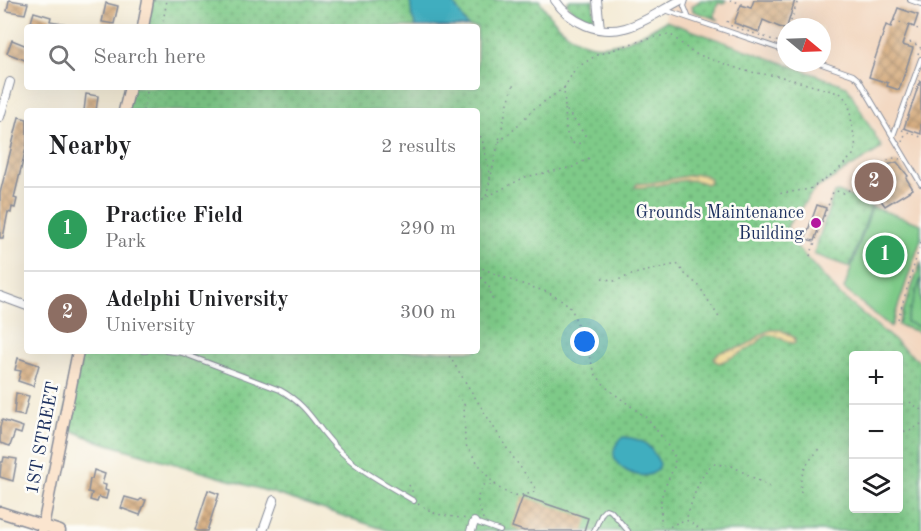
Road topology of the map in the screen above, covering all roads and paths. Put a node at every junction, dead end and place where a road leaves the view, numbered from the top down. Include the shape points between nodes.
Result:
1 (148, 0) edge
2 (167, 0) edge
3 (556, 0) edge
4 (597, 0) edge
5 (681, 0) edge
6 (686, 0) edge
7 (730, 0) edge
8 (798, 0) edge
9 (910, 0) edge
10 (921, 4) edge
11 (752, 7) dead end
12 (664, 9) junction
13 (688, 16) junction
14 (792, 18) edge
15 (894, 20) dead end
16 (727, 21) dead end
17 (144, 24) edge
18 (163, 24) edge
19 (600, 29) junction
20 (921, 30) edge
21 (904, 40) dead end
22 (777, 41) edge
23 (921, 46) edge
24 (777, 48) edge
25 (921, 58) edge
26 (831, 68) edge
27 (906, 69) dead end
28 (912, 71) dead end
29 (903, 76) dead end
30 (910, 78) dead end
31 (10, 82) dead end
32 (514, 83) dead end
33 (564, 88) junction
34 (129, 90) edge
35 (147, 90) edge
36 (125, 108) edge
37 (144, 108) edge
38 (565, 108) junction
39 (0, 117) edge
40 (480, 136) edge
41 (893, 137) junction
42 (921, 138) edge
43 (499, 142) junction
44 (902, 143) dead end
45 (593, 156) dead end
46 (902, 161) dead end
47 (867, 179) junction
48 (490, 180) junction
49 (921, 184) edge
50 (874, 187) dead end
51 (777, 194) dead end
52 (486, 197) junction
53 (480, 200) edge
54 (921, 242) edge
55 (810, 256) dead end
56 (480, 267) edge
57 (480, 276) edge
58 (602, 278) dead end
59 (0, 297) edge
60 (493, 301) dead end
61 (24, 305) edge
62 (720, 319) dead end
63 (898, 319) dead end
64 (77, 354) edge
65 (180, 354) edge
66 (448, 354) edge
67 (457, 396) dead end
68 (910, 402) dead end
69 (921, 410) edge
70 (921, 424) edge
71 (904, 431) dead end
72 (823, 446) dead end
73 (409, 485) dead end
74 (496, 485) junction
75 (770, 487) dead end
76 (801, 493) dead end
77 (274, 500) dead end
78 (414, 501) junction
79 (0, 512) edge
80 (686, 520) junction
81 (474, 522) junction
82 (483, 525) junction
83 (42, 528) edge
84 (60, 531) edge
85 (263, 531) edge
86 (471, 531) edge
87 (500, 531) edge
88 (594, 531) edge
89 (628, 531) edge
90 (665, 531) edge
91 (703, 531) edge

1 - 17 street
2 - 18 path
3 - 19 street via 570,17
4 - 19 street
5 - 12 street
6 - 13 lane
7 - 11 path
8 - 14 path
9 - 10 lane
12 - 13 lane
12 - 19 street via 625,28
13 - 24 lane
15 - 20 path
16 - 22 path
21 - 23 path
25 - 41 lane
26 - 41 lane via 856,77
27 - 28 path
29 - 30 path
31 - 39 street
32 - 43 path
33 - 38 path
33 - 43 path via 531,110
33 - 51 path via 575,69 595,56 671,35 693,53 745,71 842,94 849,105 856,148 853,155 810,189
34 - 36 street
35 - 37 path
38 - 38 path via 584,130 583,143 574,144 568,138
40 - 48 path
41 - 49 lane
42 - 44 path via 904,132
43 - 48 path
45 - 52 path via 573,167 525,177
46 - 47 path via 892,158 883,163 885,168
47 - 50 path
47 - 55 path via 844,193 833,192
48 - 52 path
52 - 53 path
54 - 63 path
56 - 90 path via 564,301 572,310 596,375 661,435 674,455 675,465 663,491 661,526
57 - 60 path via 489,287
58 - 62 path via 615,281 677,264 699,286
59 - 61 street
64 - 83 street, 1ST STREET
65 - 78 lane via 293,397 347,458
66 - 74 path via 536,489 533,493 513,495
67 - 74 path via 464,402 465,443
68 - 69 path
70 - 71 path
72 - 76 path via 803,471
73 - 78 path
74 - 82 path via 484,485 477,498
75 - 80 path via 732,466 713,464 707,468
77 - 85 street
78 - 81 path via 436,514
79 - 83 street
80 - 90 path
80 - 91 path
81 - 82 lane
81 - 86 street
82 - 87 lane
83 - 84 street
88 - 89 lane via 606,509

